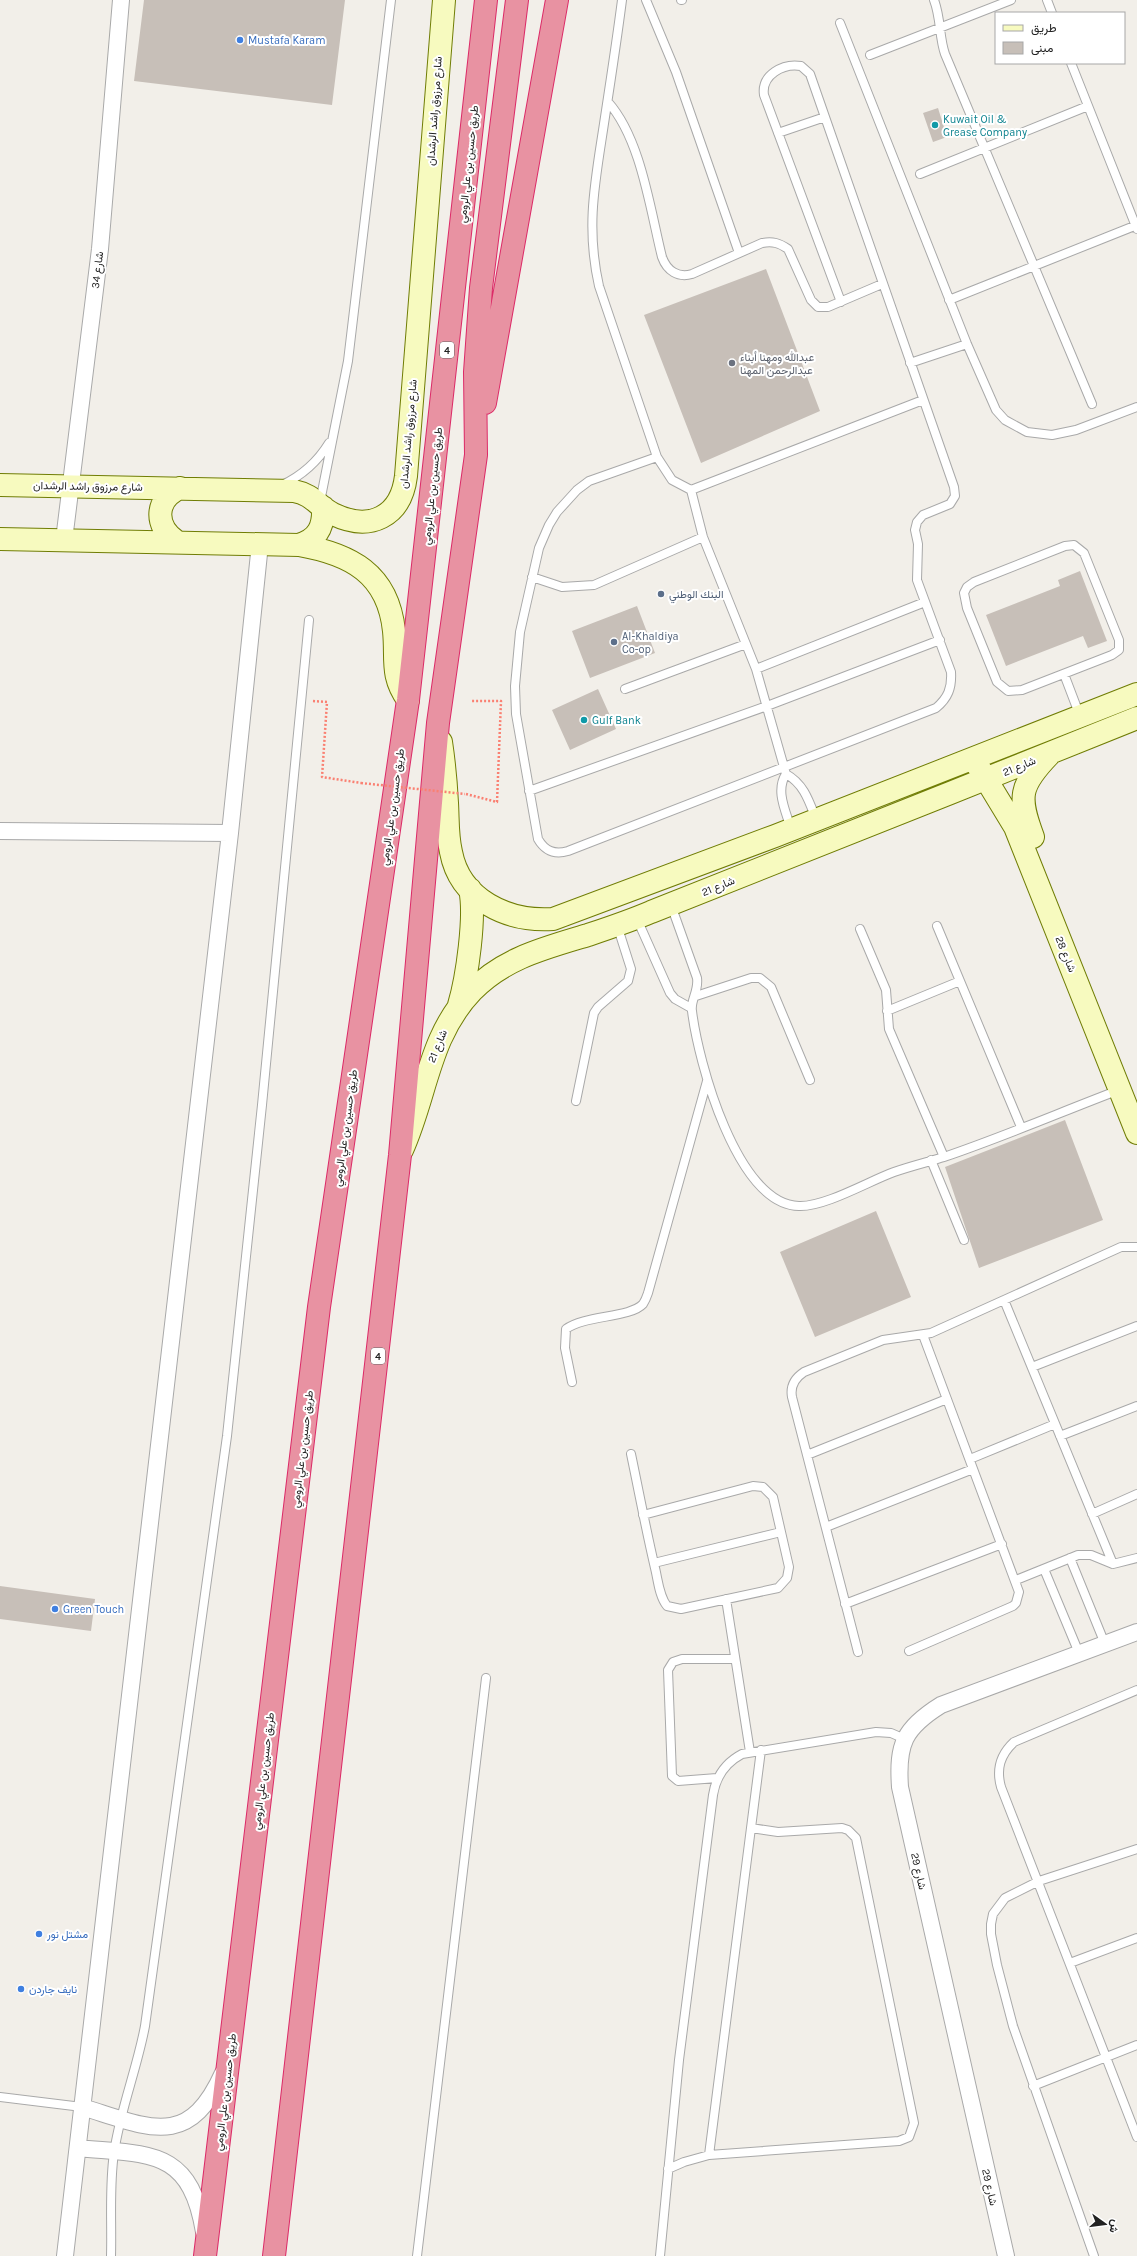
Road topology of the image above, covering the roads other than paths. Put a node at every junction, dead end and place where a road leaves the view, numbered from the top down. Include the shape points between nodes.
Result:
1 (121, 0) edge
2 (391, 0) edge
3 (444, 0) edge
4 (471, 0) edge
5 (486, 0) edge
6 (517, 0) edge
7 (557, 0) edge
8 (622, 0) edge
9 (646, 0) edge
10 (934, 0) edge
11 (1011, 0) edge
12 (1047, 0) edge
13 (1052, 12) edge
14 (840, 24) dead end
15 (940, 28) junction
16 (870, 55) dead end
17 (1071, 64) edge
18 (608, 102) junction
19 (1088, 106) junction
20 (825, 117) junction
21 (778, 133) junction
22 (985, 148) junction
23 (920, 174) dead end
24 (467, 177) junction
25 (1136, 227) edge
26 (739, 253) junction
27 (1035, 265) junction
28 (882, 284) junction
29 (949, 300) junction
30 (840, 302) junction
31 (967, 344) junction
32 (910, 363) junction
33 (923, 400) junction
34 (1092, 404) dead end
35 (1137, 407) edge
36 (333, 437) junction
37 (476, 455) junction
38 (657, 457) junction
39 (0, 486) edge
40 (70, 486) junction
41 (180, 488) junction
42 (273, 489) junction
43 (691, 490) junction
44 (321, 505) junction
45 (703, 537) junction
46 (0, 539) edge
47 (64, 540) junction
48 (176, 541) junction
49 (260, 544) junction
50 (299, 545) junction
51 (532, 577) junction
52 (925, 602) junction
53 (309, 620) dead end
54 (940, 640) junction
55 (746, 644) junction
56 (756, 669) junction
57 (1064, 674) junction
58 (625, 689) dead end
59 (1137, 694) edge
60 (408, 700) junction
61 (767, 706) junction
62 (1080, 716) junction
63 (1137, 718) edge
64 (438, 723) junction
65 (1052, 752) junction
66 (974, 758) junction
67 (785, 770) junction
68 (986, 778) junction
69 (530, 791) junction
70 (816, 820) junction
71 (791, 829) junction
72 (0, 831) edge
73 (230, 833) junction
74 (470, 889) junction
75 (670, 905) junction
76 (576, 912) junction
77 (637, 918) junction
78 (617, 926) junction
79 (937, 926) dead end
80 (860, 929) dead end
81 (587, 935) junction
82 (960, 981) junction
83 (696, 996) junction
84 (458, 1006) junction
85 (691, 1008) junction
86 (887, 1011) junction
87 (810, 1080) dead end
88 (707, 1081) junction
89 (1128, 1095) edge
90 (576, 1101) dead end
91 (1021, 1128) junction
92 (1137, 1133) edge
93 (400, 1155) junction
94 (944, 1157) junction
95 (931, 1160) junction
96 (964, 1240) dead end
97 (1137, 1247) edge
98 (1004, 1300) junction
99 (1137, 1326) edge
100 (923, 1335) junction
101 (1032, 1367) junction
102 (572, 1382) dead end
103 (947, 1399) junction
104 (1137, 1406) edge
105 (1055, 1424) junction
106 (1060, 1436) junction
107 (631, 1454) dead end
108 (807, 1455) junction
109 (970, 1459) junction
110 (974, 1469) junction
111 (1137, 1494) edge
112 (1092, 1514) junction
113 (643, 1515) junction
114 (826, 1527) junction
115 (781, 1532) junction
116 (1002, 1544) junction
117 (1070, 1558) junction
118 (1137, 1558) edge
119 (654, 1563) junction
120 (1113, 1564) junction
121 (1044, 1569) junction
122 (1016, 1580) junction
123 (726, 1599) junction
124 (846, 1604) junction
125 (1137, 1632) edge
126 (1105, 1644) junction
127 (909, 1651) dead end
128 (858, 1652) dead end
129 (1079, 1653) junction
130 (735, 1659) junction
131 (486, 1678) dead end
132 (1137, 1690) edge
133 (905, 1739) junction
134 (761, 1750) junction
135 (750, 1752) junction
136 (718, 1778) junction
137 (751, 1828) junction
138 (1137, 1849) edge
139 (1039, 1882) junction
140 (1137, 1938) edge
141 (1070, 1962) junction
142 (1137, 2045) edge
143 (1106, 2057) junction
144 (228, 2063) junction
145 (1033, 2086) junction
146 (0, 2097) edge
147 (82, 2107) junction
148 (120, 2119) junction
149 (1137, 2137) edge
150 (78, 2148) junction
151 (114, 2152) junction
152 (709, 2155) junction
153 (668, 2169) junction
154 (206, 2251) edge
155 (65, 2256) edge
156 (111, 2256) edge
157 (274, 2256) edge
158 (417, 2256) edge
159 (660, 2256) edge
160 (1006, 2256) edge
161 (1094, 2256) edge

1 - 40 street, شارع 34 via 100,249
2 - 36 lane via 348,361
3 - 44 street, شارع مرزوق راشد الرشدان via 404,491 397,505 386,516 371,522 356,522 331,513
4 - 24 highway
5 - 24 highway, طريق حسين بن علي الرومي / 4
6 - 37 highway, 4 via 480,302 475,372
7 - 37 highway
8 - 18 lane
9 - 26 lane via 676,72
10 - 15 lane
11 - 15 lane
12 - 13 lane
14 - 29 lane
15 - 16 lane
15 - 22 lane via 943,48
17 - 19 lane
18 - 26 lane via 623,122 633,144 662,257 668,269 673,273 686,275
18 - 38 lane via 592,198 591,242 594,264 599,286
19 - 22 lane
19 - 25 lane
20 - 21 lane
20 - 21 lane via 810,74 801,66 792,65 769,75 764,84 764,95
20 - 28 lane
21 - 30 lane
22 - 23 lane
22 - 27 lane
24 - 60 highway, طريق حسين بن علي الرومي / 4
25 - 27 lane
26 - 30 lane via 762,243 780,244 788,249 793,257 814,304 823,308
27 - 29 lane
27 - 34 lane
28 - 30 lane
28 - 32 lane
29 - 31 lane
31 - 32 lane
31 - 35 lane via 996,410 1005,420 1027,432 1039,435 1064,433
32 - 33 lane
33 - 43 lane
33 - 52 lane via 955,491 950,504 923,515 915,526 918,544 916,576
36 - 42 lane via 314,463
36 - 44 lane via 324,474
37 - 64 highway, 4
38 - 43 lane via 672,480
38 - 51 lane via 602,475 577,490 549,525 541,542
39 - 40 street, شارع مرزوق راشد الرشدان
40 - 41 street, شارع مرزوق راشد الرشدان
40 - 47 street, شارع 34
41 - 42 street, شارع مرزوق راشد الرشدان
41 - 48 street via 166,497 160,513 164,530
42 - 44 street, شارع مرزوق راشد الرشدان via 303,493
43 - 45 lane
44 - 50 street via 324,520 321,529 316,537
45 - 51 lane via 594,585 562,588
45 - 55 lane
46 - 47 street
47 - 48 street
48 - 49 street
49 - 50 street
49 - 73 street
50 - 60 street via 327,550 342,556 368,574 380,589 390,610 394,631 395,674
51 - 69 lane via 520,632 515,686 516,714
52 - 54 lane
52 - 56 lane
53 - 148 lane via 227,1436 146,2026
54 - 61 lane
54 - 67 lane via 952,672 952,682 944,701 936,708
55 - 56 lane
55 - 58 lane
56 - 61 lane
57 - 57 lane via 1112,655 1119,650 1120,645 1084,553 1079,548 1074,545 1065,546 967,587 964,593 967,608 996,682 1001,688 1015,692
57 - 62 lane
59 - 62 street
60 - 144 highway, طريق حسين بن علي الرومي / 4 via 319,1307
61 - 67 lane
61 - 69 lane
62 - 66 street
63 - 65 street, شارع 21
64 - 74 street via 451,853 462,879
64 - 93 highway, 4
65 - 68 street, شارع 21
65 - 89 street, شارع 28 via 1032,772 1028,780 1024,790 1024,809
66 - 68 street, شارع 28
66 - 70 street
67 - 69 lane via 561,853 547,850 538,839
67 - 70 lane via 804,790
67 - 71 lane via 781,797
68 - 75 street, شارع 21
68 - 89 street, شارع 28 via 1015,827
70 - 71 street
71 - 76 street
72 - 73 street
73 - 147 street
74 - 76 street via 491,907 528,920 553,919
74 - 84 street via 472,919 463,988
75 - 77 street, شارع 21
75 - 83 lane via 697,978
76 - 81 street via 572,922 574,927 581,934
77 - 78 street, شارع 21
77 - 85 lane via 670,993
78 - 81 street, شارع 21
78 - 90 lane via 631,969 628,981 594,1013
79 - 82 lane
80 - 86 lane via 886,990
81 - 84 street, شارع 21 via 546,946 506,964 489,976
82 - 86 lane
82 - 91 lane
83 - 85 lane
83 - 87 lane via 752,978 766,981 771,987
84 - 93 street, شارع 21 via 437,1043 416,1118
85 - 88 lane
86 - 94 lane via 889,1029
88 - 95 lane via 745,1168 765,1192 781,1203 800,1206 822,1202
88 - 102 lane via 648,1293 642,1305 574,1323 566,1329 565,1348
89 - 91 lane
89 - 92 street, شارع 28
91 - 94 lane
93 - 157 highway, 4
94 - 95 lane
95 - 96 lane
97 - 98 lane via 1121,1247
98 - 100 lane
98 - 101 lane
99 - 101 lane
100 - 103 lane
100 - 108 lane via 883,1340 799,1375 794,1380 791,1392
101 - 105 lane
103 - 108 lane
103 - 109 lane
104 - 106 lane
105 - 106 lane
105 - 109 lane
106 - 112 lane
107 - 113 lane
108 - 114 lane
109 - 110 lane
110 - 114 lane
110 - 116 lane
111 - 112 lane
112 - 120 lane
113 - 115 lane via 758,1486 767,1489 773,1497
113 - 119 lane
114 - 124 lane
115 - 119 lane
115 - 123 lane via 789,1567 784,1583 778,1588
116 - 122 lane
116 - 124 lane
117 - 120 lane via 1091,1555
117 - 121 lane
117 - 126 lane
118 - 120 lane
119 - 123 lane via 662,1598 671,1608 681,1609
121 - 122 lane
121 - 129 lane
122 - 127 lane via 1019,1592 1016,1603 1012,1606
123 - 130 lane
124 - 128 lane
125 - 126 street, شارع 29
126 - 129 street, شارع 29
129 - 133 street, شارع 29 via 941,1705 920,1718
130 - 135 lane
130 - 136 lane via 678,1660 668,1670 672,1776 678,1781
131 - 158 lane
132 - 139 lane via 1022,1738 1014,1742 1003,1755 998,1771 1001,1788
133 - 134 lane via 891,1733 876,1732
133 - 160 street, شارع 29 via 898,1762 900,1787
134 - 135 lane
134 - 137 lane
135 - 136 lane via 735,1757
136 - 153 lane via 713,1795 680,2046
137 - 152 lane
137 - 152 lane via 778,1832 842,1828 856,1838 908,2084 914,2128 909,2137 899,2141
138 - 139 lane
139 - 141 lane
139 - 145 lane via 1005,1898 993,1914 991,1924 1004,1996
140 - 141 lane
141 - 143 lane
142 - 143 lane
143 - 145 lane
143 - 149 lane
144 - 148 street via 206,2103 186,2122 150,2128
144 - 154 highway, طريق حسين بن علي الرومي / 4
145 - 161 lane
146 - 147 lane
147 - 148 street
147 - 150 street
148 - 151 lane
150 - 151 street
150 - 155 street
151 - 154 street via 157,2157 179,2171 196,2202
151 - 156 lane via 111,2175
152 - 153 lane
153 - 159 lane

